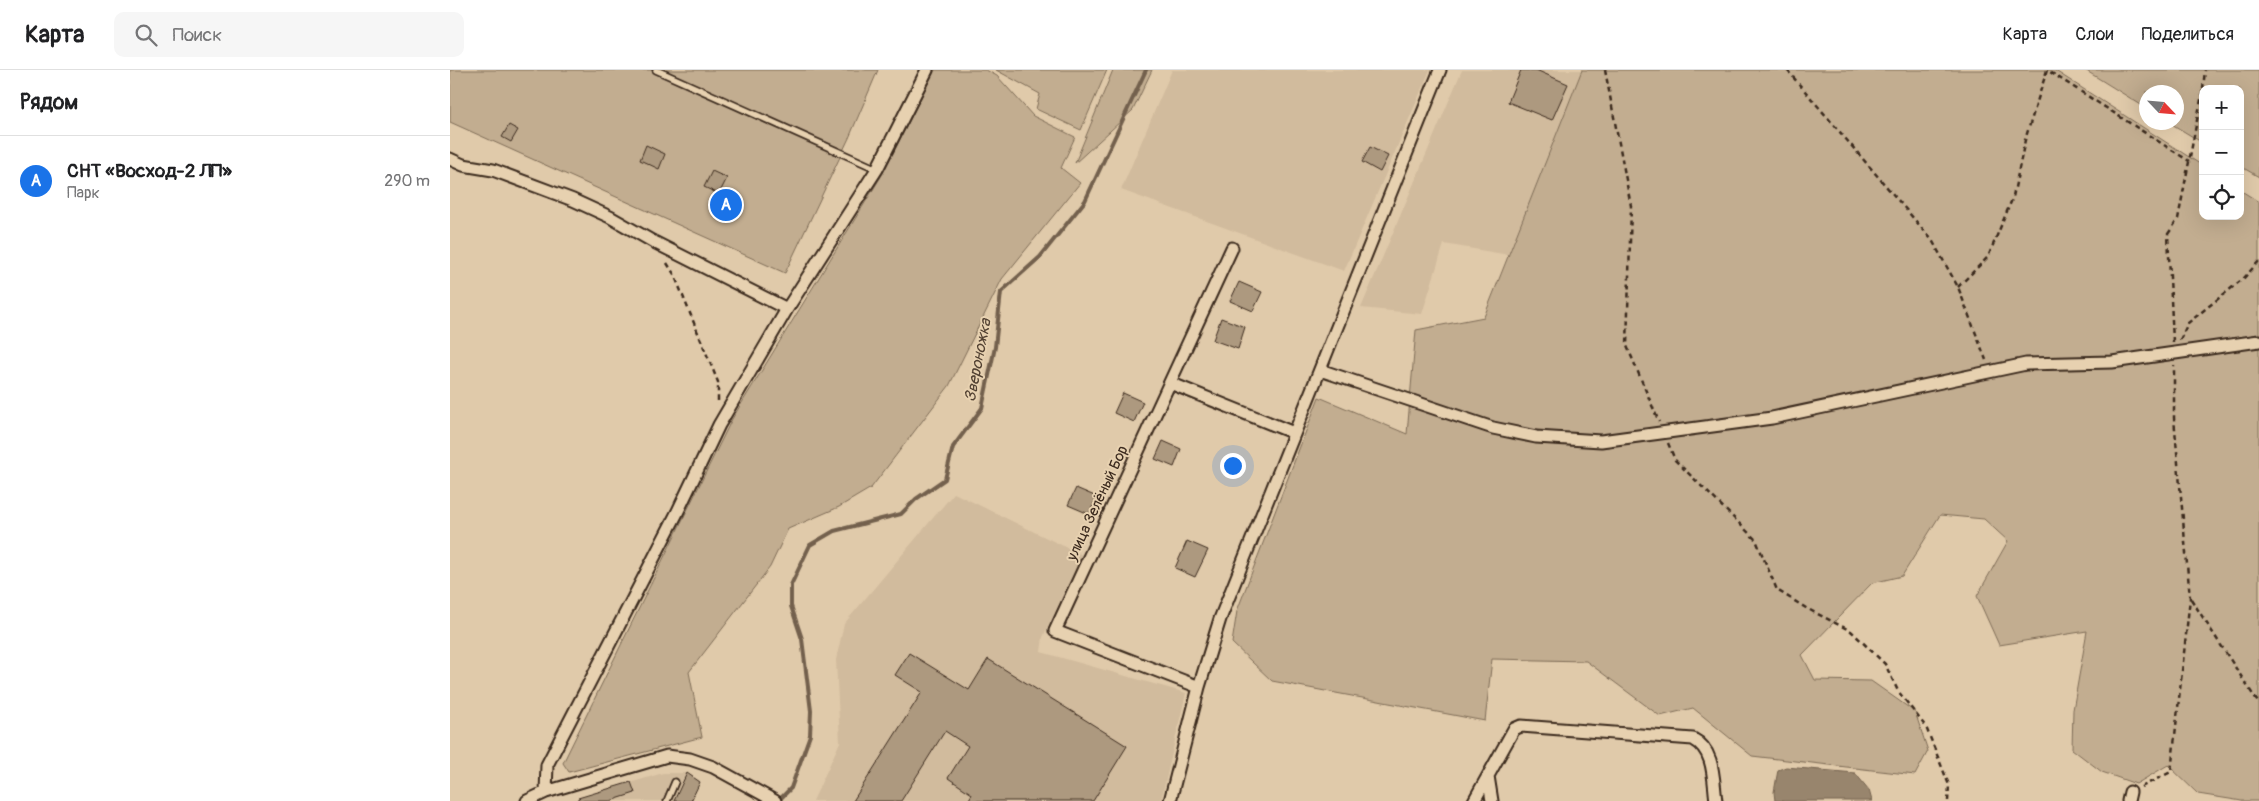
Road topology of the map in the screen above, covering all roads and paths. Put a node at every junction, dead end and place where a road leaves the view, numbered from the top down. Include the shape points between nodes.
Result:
1 (656, 70) edge
2 (927, 70) edge
3 (1440, 70) edge
4 (1605, 70) edge
5 (1787, 70) edge
6 (2205, 70) edge
7 (2203, 85) edge
8 (2199, 110) edge
9 (450, 159) edge
10 (2189, 162) junction
11 (877, 169) junction
12 (652, 241) junction
13 (1232, 248) dead end
14 (2259, 261) edge
15 (1958, 287) junction
16 (787, 309) junction
17 (2259, 341) edge
18 (2174, 353) junction
19 (1320, 370) junction
20 (1990, 371) junction
21 (1170, 383) junction
22 (719, 426) junction
23 (1294, 433) junction
24 (1663, 433) junction
25 (2190, 598) junction
26 (1199, 687) junction
27 (2259, 704) edge
28 (1488, 776) junction
29 (675, 782) dead end
30 (546, 792) junction
31 (2129, 797) edge
32 (527, 801) edge
33 (667, 801) edge
34 (775, 801) edge
35 (1170, 801) edge
36 (1474, 801) edge
37 (1492, 801) edge
38 (1716, 801) edge
39 (1948, 801) edge

1 - 11 lane
2 - 11 street
3 - 19 street
4 - 24 path via 1631,206 1626,346
5 - 15 path via 1932,240
6 - 7 path
8 - 10 path
9 - 12 street via 545,189 610,217
10 - 15 path via 2047,70 2025,140 2013,197 1988,257
10 - 18 path via 2178,219 2168,234
11 - 16 street
12 - 16 street
12 - 22 path via 674,274 718,382
13 - 21 street, улица Зелёный Бор
14 - 18 path via 2244,278 2188,323
15 - 20 path
16 - 22 street
17 - 18 street
18 - 20 street via 2112,362 2026,364
18 - 25 path via 2174,418
19 - 23 street
19 - 24 street via 1493,428 1536,437 1601,442
20 - 24 street via 1772,418
21 - 23 street
21 - 26 street, улица Зелёный Бор via 1055,631
22 - 30 street via 547,765
23 - 26 street via 1220,619
24 - 39 path via 1675,460 1756,540 1777,590 1851,631 1885,664 1898,691 1926,727 1949,784
25 - 27 path
25 - 31 path via 2171,772
26 - 35 street
28 - 36 street
28 - 37 street
28 - 38 street via 1514,729 1521,726 1693,739 1702,743 1710,757
29 - 33 lane
30 - 32 street
30 - 34 street via 667,756 713,767

